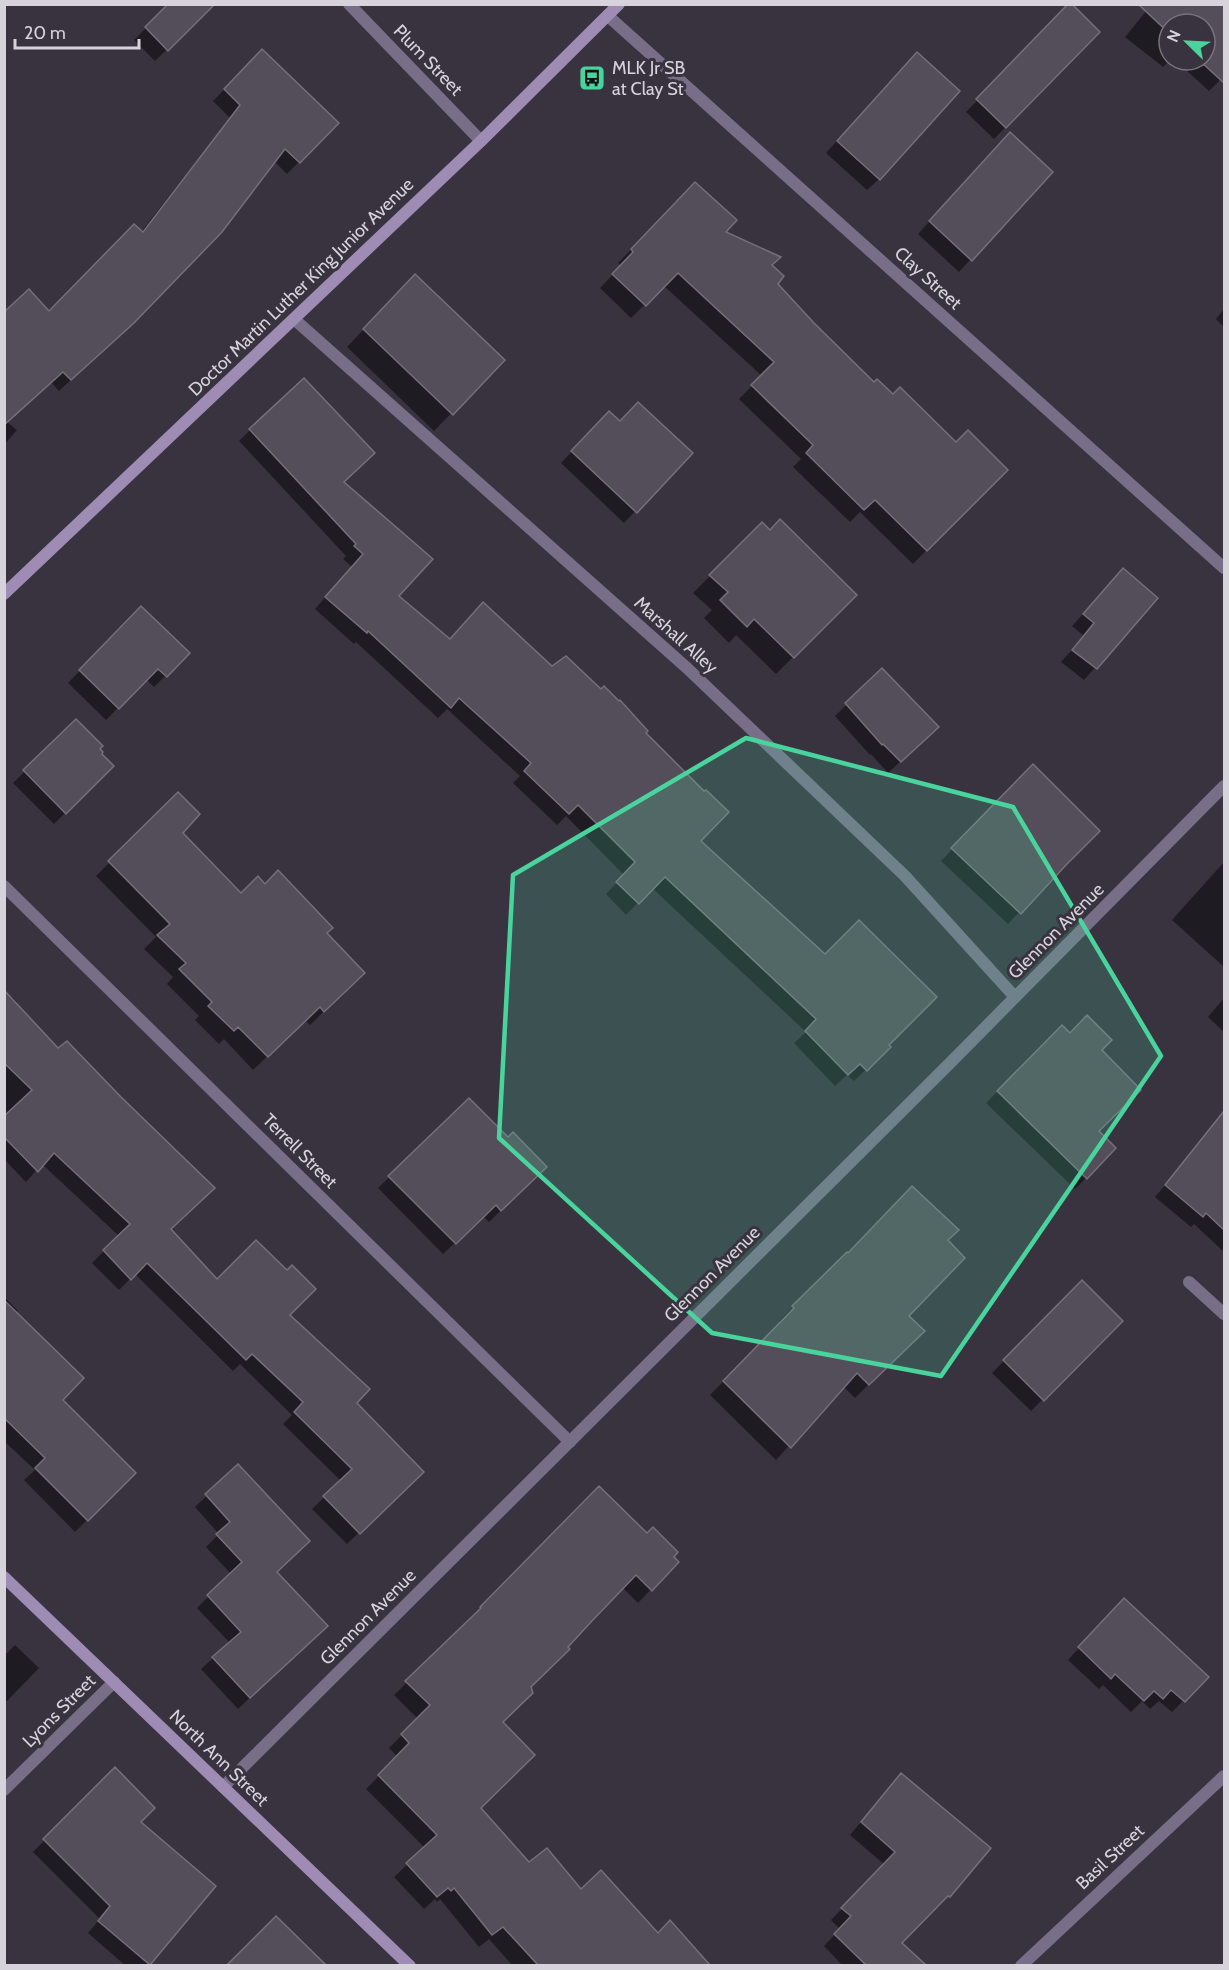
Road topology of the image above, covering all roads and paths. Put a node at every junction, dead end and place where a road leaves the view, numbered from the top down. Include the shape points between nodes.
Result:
1 (349, 4) edge
2 (619, 4) edge
3 (608, 16) junction
4 (482, 141) junction
5 (294, 319) junction
6 (1224, 568) edge
7 (4, 594) edge
8 (1224, 786) edge
9 (4, 886) edge
10 (1015, 998) junction
11 (1189, 1282) dead end
12 (1224, 1314) edge
13 (570, 1442) junction
14 (4, 1577) edge
15 (114, 1682) junction
16 (1224, 1776) edge
17 (223, 1786) junction
18 (4, 1790) edge
19 (410, 1965) edge
20 (1021, 1965) edge

1 - 4 street, Plum Street
2 - 3 main road, Doctor Martin Luther King Junior Avenue
3 - 4 main road, Doctor Martin Luther King Junior Avenue
3 - 6 street, Clay Street
4 - 5 main road, Doctor Martin Luther King Junior Avenue
5 - 7 main road, Doctor Martin Luther King Junior Avenue
5 - 10 street, Marshall Alley via 687,668 905,876
8 - 10 street, Glennon Avenue
9 - 13 street, Terrell Street
10 - 13 street, Glennon Avenue
11 - 12 street
13 - 17 street, Glennon Avenue
14 - 15 main road, North Ann Street
15 - 17 main road, North Ann Street
15 - 18 street, Lyons Street
16 - 20 street, Basil Street
17 - 19 main road, North Ann Street

